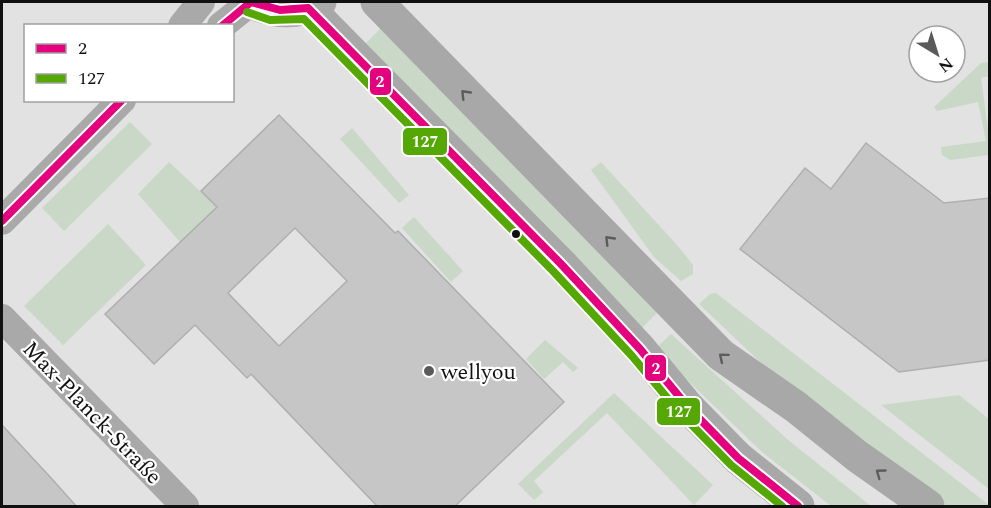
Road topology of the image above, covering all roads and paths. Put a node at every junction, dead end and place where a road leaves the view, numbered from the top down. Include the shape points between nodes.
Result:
1 (201, 2) edge
2 (251, 2) edge
3 (377, 2) edge
4 (314, 4) edge
5 (184, 24) edge
6 (224, 24) edge
7 (120, 102) edge
8 (2, 220) edge
9 (2, 318) edge
10 (185, 507) edge
11 (798, 507) edge
12 (928, 507) edge

1 - 5 street
2 - 4 street via 269,10 289,11
2 - 6 street
12 -> 3 street via 721,355
4 - 11 street via 640,349 687,406 738,458
7 - 8 street
9 - 10 street, Max-Planck-Straße

